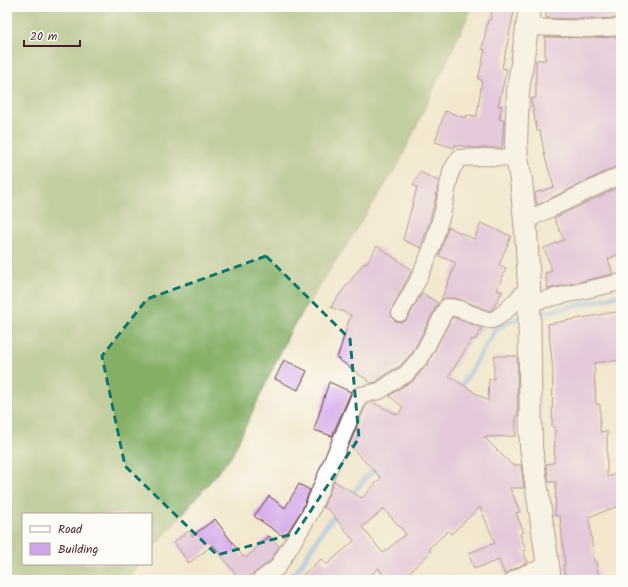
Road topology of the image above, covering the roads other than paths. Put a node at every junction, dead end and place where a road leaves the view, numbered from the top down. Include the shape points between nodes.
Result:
1 (529, 17) edge
2 (621, 27) edge
3 (517, 158) junction
4 (621, 175) edge
5 (525, 221) junction
6 (621, 282) edge
7 (529, 295) junction
8 (400, 313) dead end
9 (549, 573) edge
10 (260, 580) edge
11 (513, 580) edge

1 - 2 street via 588,29
1 - 3 street via 518,91
3 - 5 street
3 - 8 street via 459,158 451,171 443,211 429,254
4 - 5 street
5 - 7 street
6 - 7 street
7 - 9 street via 531,447
7 - 10 street via 491,320 447,307 421,357 405,375 380,391 360,395 310,514 277,568
9 - 11 street via 526,573

